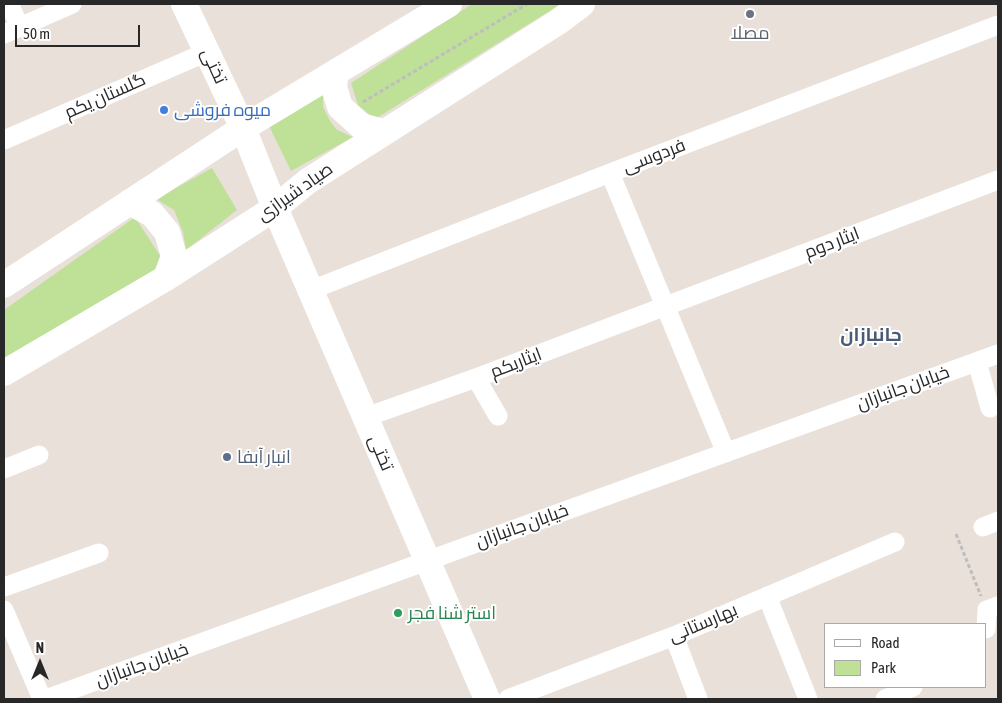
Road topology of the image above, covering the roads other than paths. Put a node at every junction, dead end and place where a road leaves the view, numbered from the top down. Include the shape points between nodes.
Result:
1 (9, 4) edge
2 (72, 4) edge
3 (184, 4) edge
4 (449, 4) edge
5 (582, 4) edge
6 (998, 25) edge
7 (12, 30) edge
8 (207, 52) junction
9 (336, 72) junction
10 (243, 128) junction
11 (384, 132) junction
12 (4, 140) edge
13 (610, 173) junction
14 (998, 180) edge
15 (130, 202) junction
16 (275, 208) junction
17 (166, 278) junction
18 (4, 285) edge
19 (311, 290) junction
20 (665, 306) junction
21 (998, 354) edge
22 (977, 362) junction
23 (4, 373) edge
24 (476, 378) junction
25 (990, 408) dead end
26 (498, 416) dead end
27 (366, 418) junction
28 (726, 453) junction
29 (38, 455) dead end
30 (4, 469) edge
31 (895, 542) dead end
32 (99, 553) dead end
33 (427, 561) junction
34 (4, 587) edge
35 (767, 596) junction
36 (993, 608) edge
37 (4, 610) edge
38 (987, 626) edge
39 (674, 636) junction
40 (911, 688) edge
41 (42, 699) edge
42 (46, 699) edge
43 (487, 699) edge
44 (508, 699) edge
45 (698, 699) edge
46 (808, 699) edge
47 (885, 699) edge

1 - 7 street
2 - 7 street
3 - 8 main road, تختی
4 - 9 main road
5 - 11 main road, صیاد شیرازی
6 - 13 street, فردوسی
8 - 10 main road, تختی
8 - 12 street, گلستان یکم
9 - 10 main road
9 - 11 main road via 334,87 340,107 360,126
10 - 15 main road
10 - 16 main road, تختی
11 - 16 main road, صیاد شیرازی via 308,181
13 - 19 street, فردوسی
13 - 20 street
14 - 20 street, ایثار دوم
15 - 17 main road via 152,214 167,232 174,256
15 - 18 main road
16 - 17 main road, صیاد شیرازی
16 - 19 main road, تختی
17 - 23 main road, صیاد شیرازی
19 - 27 main road, تختی
20 - 24 street, ایثاریکم
20 - 28 street
21 - 22 street, خیابان جانبازان
22 - 25 street
22 - 28 street, خیابان جانبازان
24 - 26 street
24 - 27 street, ایثاریکم
27 - 33 main road, تختی
28 - 33 street, خیابان جانبازان
29 - 30 street
31 - 35 street, بهارستانی
32 - 34 street
33 - 42 street, خیابان جانبازان
33 - 43 main road, تختی
35 - 39 street, بهارستانی
35 - 46 street
36 - 38 street
37 - 41 street
39 - 44 street, بهارستانی
39 - 45 street
40 - 47 street

